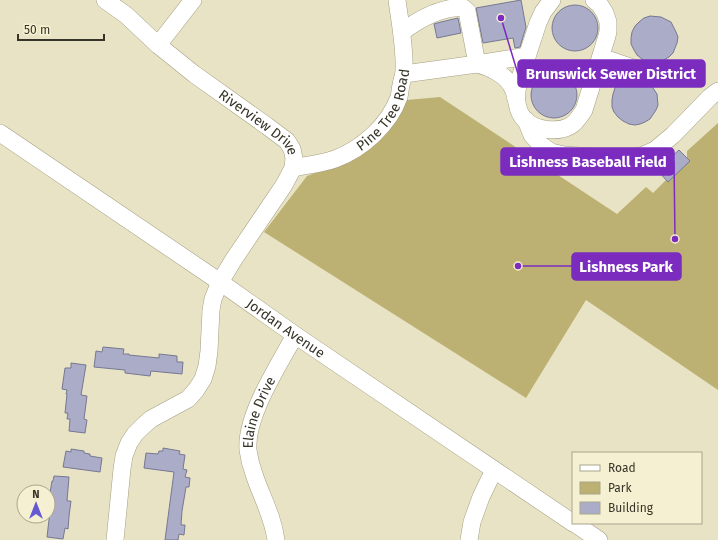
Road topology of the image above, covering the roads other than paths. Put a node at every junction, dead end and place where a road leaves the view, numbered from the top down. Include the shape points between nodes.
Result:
1 (105, 0) edge
2 (193, 0) edge
3 (397, 0) edge
4 (552, 0) edge
5 (594, 0) edge
6 (402, 32) junction
7 (158, 45) junction
8 (527, 56) junction
9 (601, 57) junction
10 (477, 64) junction
11 (636, 69) dead end
12 (404, 74) junction
13 (718, 91) edge
14 (517, 103) junction
15 (526, 120) junction
16 (0, 133) edge
17 (293, 168) junction
18 (220, 282) junction
19 (295, 335) junction
20 (494, 470) junction
21 (572, 522) edge
22 (575, 524) edge
23 (115, 540) edge
24 (276, 540) edge
25 (469, 540) edge
26 (599, 540) edge

1 - 7 street, Riverview Drive via 126,15
2 - 7 street
3 - 6 street, Pine Tree Road
4 - 8 street via 538,23
5 - 9 street via 600,5 608,22 608,36
6 - 10 street via 438,12 462,7 467,11
6 - 12 street, Pine Tree Road
7 - 17 street, Riverview Drive via 287,141 292,148
8 - 10 street
8 - 14 street via 516,93
9 - 11 street
9 - 15 street via 584,110 578,120 569,127 558,130 535,127
10 - 12 street
10 - 14 street via 484,65 507,80 513,88
12 - 17 street, Pine Tree Road via 393,109 371,137 336,159
13 - 15 street via 655,150 624,159 551,152 532,135
14 - 15 street
16 - 18 street, Jordan Avenue
17 - 18 street, Riverview Drive
18 - 19 street, Jordan Avenue
18 - 23 street, Riverview Drive via 212,299 209,351 203,379 188,399 150,419 135,434 126,450
19 - 20 street, Jordan Avenue
19 - 24 street, Elaine Drive via 261,398 249,435 250,462 274,525
20 - 21 street, Jordan Avenue
20 - 25 street via 480,497
22 - 26 street, Jordan Avenue

